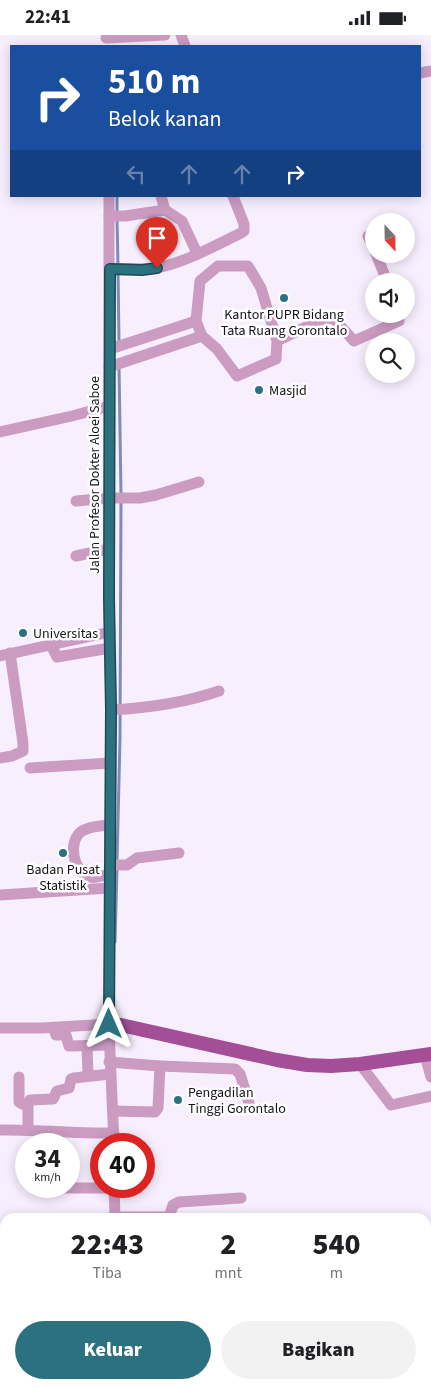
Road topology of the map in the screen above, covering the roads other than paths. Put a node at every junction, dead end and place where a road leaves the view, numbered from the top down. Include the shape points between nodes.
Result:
1 (165, 35) edge
2 (111, 39) edge
3 (109, 197) edge
4 (161, 197) edge
5 (233, 197) edge
6 (165, 210) junction
7 (109, 216) junction
8 (197, 253) junction
9 (115, 269) junction
10 (196, 321) junction
11 (394, 323) edge
12 (202, 336) junction
13 (277, 341) junction
14 (113, 348) junction
15 (112, 366) junction
16 (109, 406) junction
17 (0, 432) edge
18 (199, 482) dead end
19 (112, 498) junction
20 (76, 501) dead end
21 (109, 549) junction
22 (76, 556) dead end
23 (110, 632) junction
24 (51, 645) junction
25 (110, 648) junction
26 (5, 655) edge
27 (219, 691) dead end
28 (117, 709) junction
29 (0, 758) edge
30 (110, 763) junction
31 (30, 768) dead end
32 (109, 825) junction
33 (179, 853) dead end
34 (114, 867) junction
35 (110, 888) junction
36 (0, 895) edge
37 (109, 1024) junction
38 (54, 1027) junction
39 (0, 1028) edge
40 (87, 1045) junction
41 (109, 1045) junction
42 (428, 1055) edge
43 (360, 1064) junction
44 (112, 1066) junction
45 (160, 1066) junction
46 (88, 1076) junction
47 (19, 1077) dead end
48 (431, 1077) edge
49 (431, 1096) edge
50 (249, 1103) dead end
51 (28, 1104) junction
52 (116, 1112) junction
53 (28, 1129) junction
54 (0, 1130) edge
55 (114, 1133) edge
56 (90, 1134) edge
57 (115, 1198) edge
58 (241, 1198) dead end
59 (116, 1213) edge
60 (170, 1213) edge

1 - 2 street
3 - 7 street, Jalan Profesor Dokter Aloei Saboe
4 - 6 street
5 - 8 street via 244,231
6 - 7 street
6 - 8 street via 182,221
7 - 9 street, Jalan Profesor Dokter Aloei Saboe
8 - 9 street via 157,268
9 - 14 street, Jalan Profesor Dokter Aloei Saboe
10 - 12 street
10 - 13 street via 200,281 218,266 248,266 261,289
10 - 14 street
11 - 13 street via 354,341 333,318 320,320
12 - 13 street via 217,349 236,376 276,359
12 - 15 street
14 - 15 street, Jalan Profesor Dokter Aloei Saboe
15 - 16 street, Jalan Profesor Dokter Aloei Saboe
16 - 17 street
16 - 19 street, Jalan Profesor Dokter Aloei Saboe
18 - 19 street via 156,495
19 - 20 street
19 - 21 street, Jalan Profesor Dokter Aloei Saboe
21 - 22 street
21 - 23 street, Jalan Profesor Dokter Aloei Saboe
23 - 24 street
23 - 25 street, Jalan Profesor Dokter Aloei Saboe
24 - 25 street via 57,657
24 - 26 street
25 - 28 street, Jalan Profesor Dokter Aloei Saboe
26 - 29 street via 23,743 22,751
27 - 28 street via 162,706
28 - 30 street, Jalan Profesor Dokter Aloei Saboe
30 - 31 street
30 - 32 street, Jalan Profesor Dokter Aloei Saboe
32 - 34 street, Jalan Profesor Dokter Aloei Saboe
32 - 34 street via 82,831 77,835 73,850 83,874 92,878
33 - 34 street via 137,858
34 - 35 street, Jalan Profesor Dokter Aloei Saboe
35 - 36 street
35 - 37 street, Jalan Profesor Dokter Aloei Saboe
37 - 38 street
37 - 41 street, Jalan Profesor Dokter Aloei Saboe
37 - 43 main road via 277,1061 331,1066
38 - 39 street
38 - 40 street via 56,1035 66,1035 69,1046
40 - 41 street
40 - 46 street
41 - 44 street, Jalan Profesor Dokter Aloei Saboe
42 - 43 main road
42 - 48 street
43 - 49 street via 391,1105
44 - 45 street via 134,1063
44 - 46 street
44 - 52 street, Jalan Profesor Dokter Aloei Saboe
45 - 50 street via 235,1069 240,1074
45 - 52 street via 158,1108 155,1112
46 - 51 street via 74,1077 69,1088 57,1091 53,1099 30,1100
47 - 51 street via 19,1102
51 - 53 street
52 - 55 street, Jalan Profesor Dokter Aloei Saboe
53 - 54 street
53 - 56 street
57 - 59 street
58 - 60 street via 179,1202 173,1205

